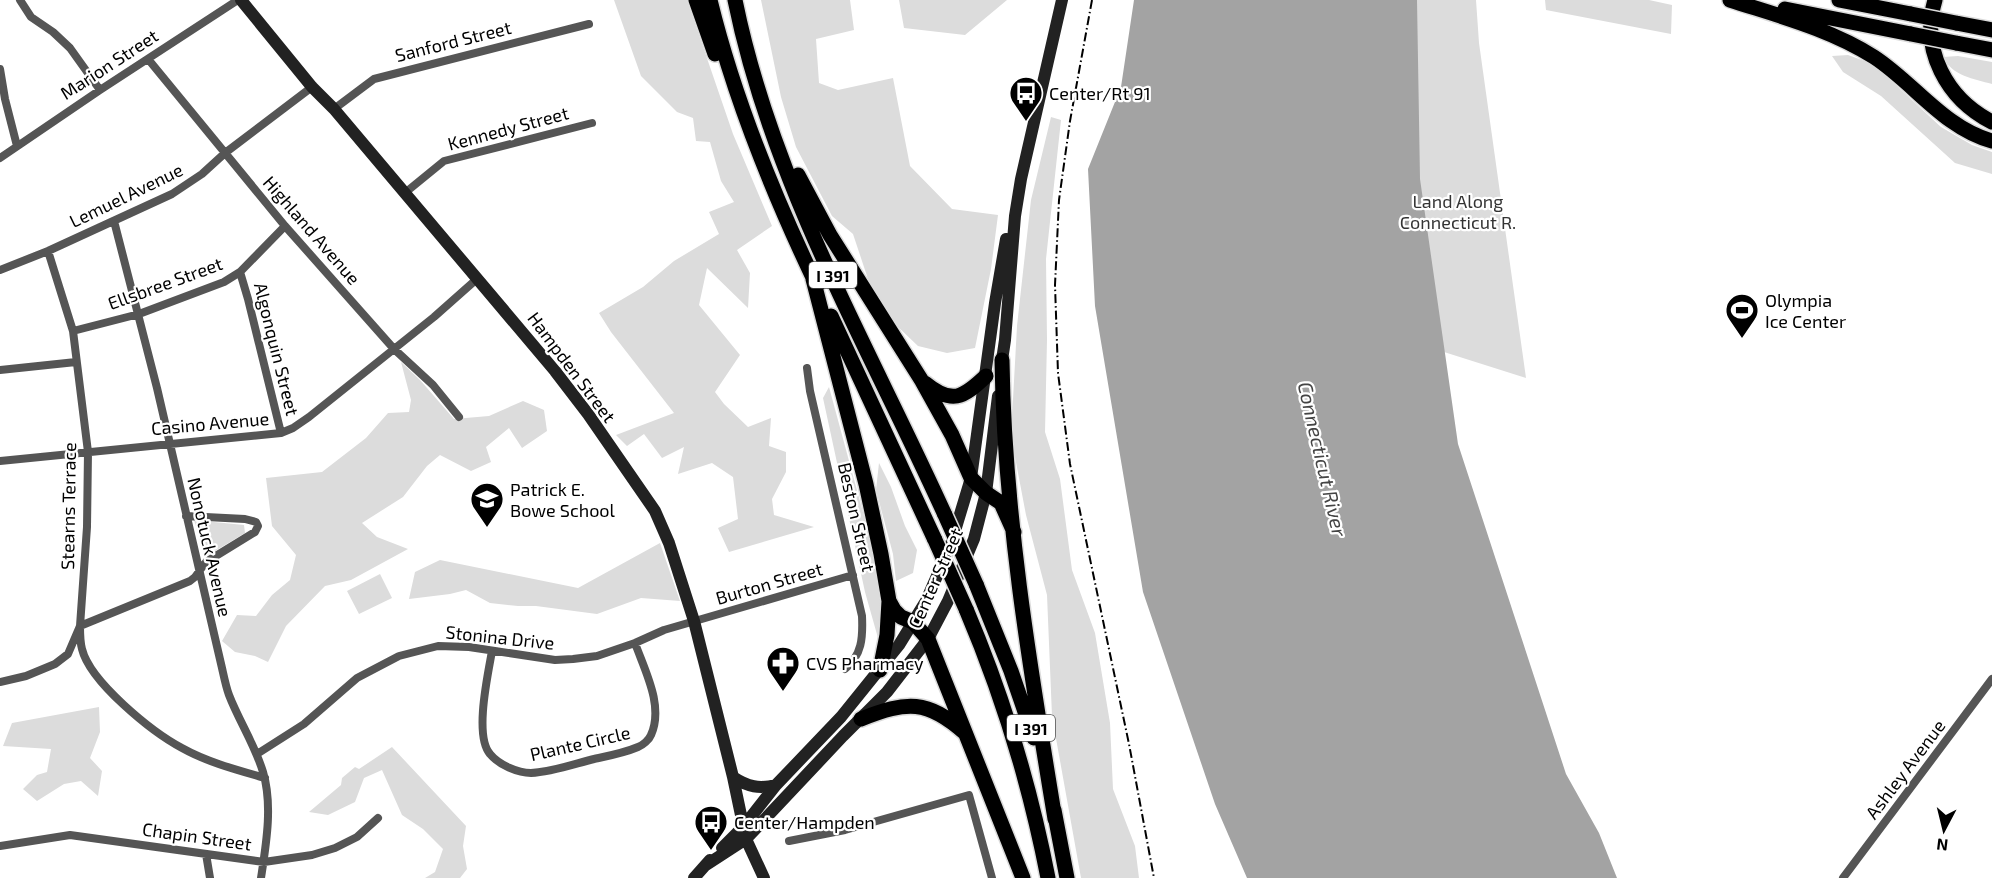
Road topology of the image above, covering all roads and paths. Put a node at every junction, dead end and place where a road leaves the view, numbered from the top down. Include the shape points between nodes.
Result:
1 (20, 0) edge
2 (240, 0) edge
3 (696, 0) edge
4 (710, 0) edge
5 (736, 0) edge
6 (1062, 0) edge
7 (1730, 0) edge
8 (1738, 0) edge
9 (1839, 0) edge
10 (1935, 0) edge
11 (588, 24) dead end
12 (1992, 30) edge
13 (1992, 50) edge
14 (148, 58) junction
15 (0, 75) edge
16 (1945, 79) junction
17 (312, 87) junction
18 (100, 90) junction
19 (334, 109) junction
20 (766, 111) junction
21 (1992, 116) edge
22 (1992, 122) edge
23 (592, 123) dead end
24 (750, 127) junction
25 (1992, 141) edge
26 (16, 146) junction
27 (225, 153) junction
28 (0, 158) edge
29 (406, 192) junction
30 (1015, 216) junction
31 (114, 221) junction
32 (285, 226) junction
33 (48, 251) junction
34 (0, 270) edge
35 (240, 272) junction
36 (478, 278) junction
37 (813, 279) junction
38 (139, 314) junction
39 (74, 331) junction
40 (394, 349) junction
41 (1002, 360) junction
42 (76, 363) junction
43 (807, 368) dead end
44 (0, 370) edge
45 (986, 376) junction
46 (922, 381) junction
47 (459, 417) dead end
48 (281, 434) junction
49 (170, 443) junction
50 (88, 452) junction
51 (0, 461) edge
52 (971, 478) junction
53 (986, 494) junction
54 (186, 516) junction
55 (1014, 531) junction
56 (199, 572) junction
57 (853, 575) junction
58 (889, 602) junction
59 (694, 621) junction
60 (913, 621) junction
61 (80, 626) junction
62 (928, 639) junction
63 (635, 643) junction
64 (492, 651) junction
65 (845, 669) dead end
66 (880, 670) junction
67 (1992, 679) edge
68 (0, 682) edge
69 (861, 718) junction
70 (967, 736) junction
71 (257, 754) junction
72 (733, 777) junction
73 (265, 778) junction
74 (776, 785) junction
75 (378, 818) dead end
76 (1056, 819) junction
77 (745, 833) junction
78 (789, 841) dead end
79 (0, 846) edge
80 (206, 854) junction
81 (264, 862) junction
82 (210, 878) edge
83 (261, 878) edge
84 (694, 878) edge
85 (764, 878) edge
86 (992, 878) edge
87 (1023, 878) edge
88 (1048, 878) edge
89 (1067, 878) edge
90 (1843, 878) edge

1 - 18 street via 31,16 70,48
2 - 14 street, Marion Street
2 - 17 main road, Hampden Street
3 - 24 highway via 723,74
4 - 24 highway
5 - 20 highway, I 391
6 - 30 main road, Center Street
7 - 25 highway via 1853,44 1891,69 1960,127
8 - 13 highway, bridge
9 - 12 highway, bridge
10 - 16 highway via 1930,34
11 - 19 street, Sanford Street via 374,79
14 - 18 street, Marion Street
14 - 27 street, Highland Avenue
15 - 26 street
16 - 21 highway via 1969,104
16 - 22 highway via 1967,106
17 - 19 main road, Hampden Street
17 - 27 street, Lemuel Avenue
18 - 26 street, Marion Street
19 - 29 main road, Hampden Street
20 - 46 highway via 823,223
20 - 76 highway, I 391, bridge via 809,224 1000,642 1041,760
23 - 29 street, Kennedy Street via 444,161
24 - 37 highway, I 391
26 - 28 street, Marion Street
27 - 31 street, Lemuel Avenue via 188,185
27 - 32 street, Highland Avenue
29 - 36 main road, Hampden Street
30 - 41 main road, Center Street
30 - 45 main road, Center Street via 1007,235
31 - 33 street, Lemuel Avenue
31 - 38 street, Nonotuck Avenue
32 - 35 street, Ellsbree Street
32 - 40 street, Highland Avenue
33 - 34 street, Lemuel Avenue
33 - 39 street, Stearns Terrace
35 - 38 street, Ellsbree Street via 224,282
35 - 48 street, Algonquin Street
36 - 40 street, Casino Avenue
36 - 59 main road, Hampden Street via 588,414 655,511
37 - 58 highway via 866,484
37 - 88 highway, I 391, bridge via 935,540 995,682 1031,799
38 - 39 street, Ellsbree Street
38 - 49 street, Nonotuck Avenue
39 - 42 street, Stearns Terrace
40 - 47 street, Highland Avenue via 433,385
40 - 48 street, Casino Avenue via 309,417
41 - 53 main road, Center Street
41 - 55 highway via 1003,432
42 - 44 street
42 - 50 street, Stearns Terrace
43 - 57 street, Beston Street
45 - 46 highway via 959,396 936,392
45 - 52 main road, Center Street
46 - 52 highway
48 - 49 street, Casino Avenue
49 - 50 street, Casino Avenue
49 - 54 street, Nonotuck Avenue
50 - 51 street, Casino Avenue
50 - 61 street, Stearns Terrace
52 - 53 highway
52 - 60 main road, Center Street via 951,544
53 - 55 highway via 1001,503
53 - 62 main road, Center Street via 963,568
54 - 56 street, Nonotuck Avenue
54 - 56 street via 245,519 258,526 255,532 206,562
55 - 76 highway via 1033,685
56 - 61 street via 190,581
56 - 71 street, Nonotuck Avenue via 229,695
57 - 59 street, Burton Street
57 - 65 street, Beston Street via 863,639
58 - 60 highway via 901,616
58 - 66 highway
59 - 63 street, Stonina Drive
59 - 72 main road, Hampden Street
60 - 62 highway
60 - 66 main road, Center Street
61 - 68 street, Stearns Terrace via 68,654 55,664
61 - 73 street via 82,649 96,677 143,722 181,748
62 - 69 main road, Center Street via 887,692
62 - 70 highway
63 - 64 street, Stonina Drive via 597,656 573,659
63 - 64 street, Plante Circle via 655,699 656,721 650,738 640,747 620,753 529,773 512,769 489,754 482,719
64 - 71 street, Stonina Drive via 438,646 399,656 357,678 304,724
66 - 74 main road, Center Street
67 - 90 street, Ashley Avenue
69 - 70 highway via 903,705 919,707 945,716
69 - 77 main road, Center Street
70 - 87 highway
71 - 73 street, Nonotuck Avenue
72 - 74 main road via 754,787
72 - 77 main road, Hampden Street
73 - 81 street, Nonotuck Avenue
74 - 77 main road, Center Street
75 - 81 street, Chapin Street via 357,837 335,848
76 - 89 highway, I 391
77 - 84 main road, Center Street
77 - 85 main road, Hampden Street
78 - 86 street via 845,830 969,795
79 - 80 street, Chapin Street via 70,835
80 - 81 street, Chapin Street
80 - 82 street
81 - 83 street, Nonotuck Avenue

